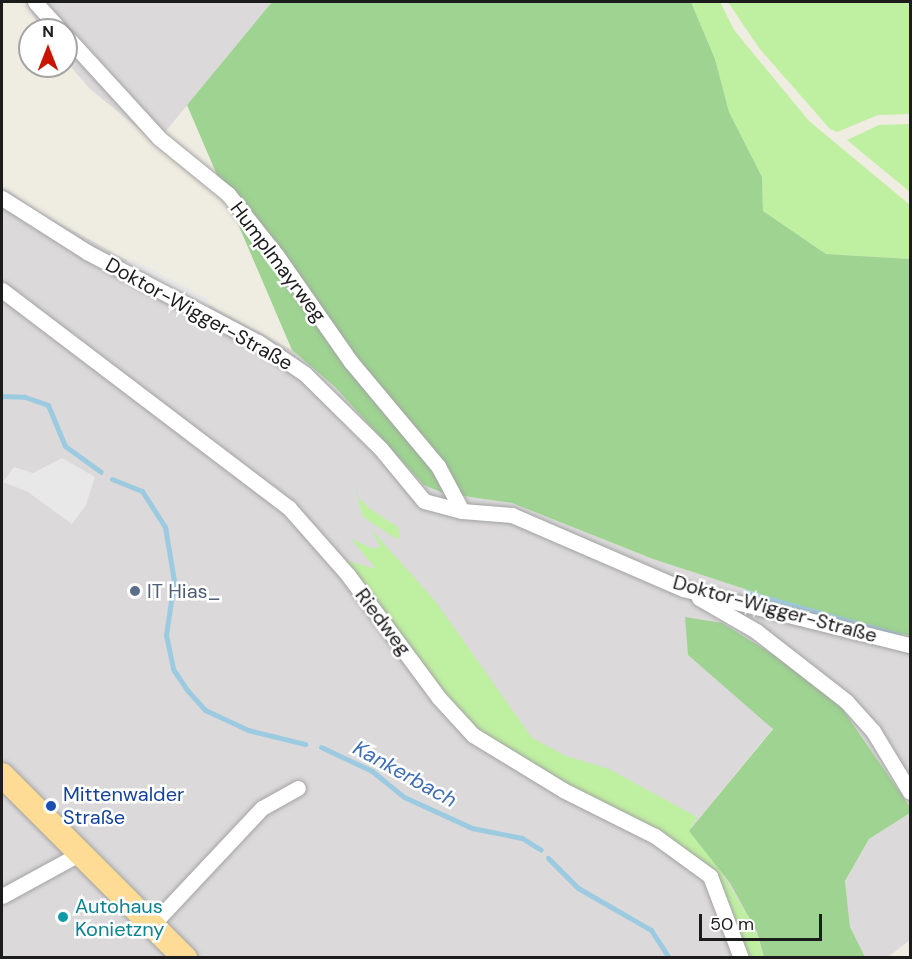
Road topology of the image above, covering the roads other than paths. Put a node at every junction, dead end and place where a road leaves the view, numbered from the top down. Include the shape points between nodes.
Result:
1 (35, 2) edge
2 (49, 18) edge
3 (78, 49) edge
4 (2, 198) edge
5 (2, 290) edge
6 (462, 511) junction
7 (683, 589) junction
8 (910, 645) edge
9 (2, 776) edge
10 (298, 788) dead end
11 (910, 792) edge
12 (80, 854) junction
13 (2, 896) edge
14 (152, 925) junction
15 (185, 957) edge
16 (741, 957) edge

1 - 2 street
3 - 6 street, Humplmayrweg via 159,138 228,194 351,362 438,466
4 - 6 street, Doktor-Wigger-Straße via 87,252 258,342 305,374 381,449 424,501
5 - 16 street, Riedweg via 289,508 348,575 439,698 472,735 563,790 656,836 710,876
6 - 7 street, Doktor-Wigger-Straße via 512,515 546,527
7 - 8 street, Doktor-Wigger-Straße
7 - 11 street via 756,631 846,701 873,732
9 - 12 main road
10 - 14 street via 262,808
12 - 13 street
12 - 14 main road
14 - 15 main road

